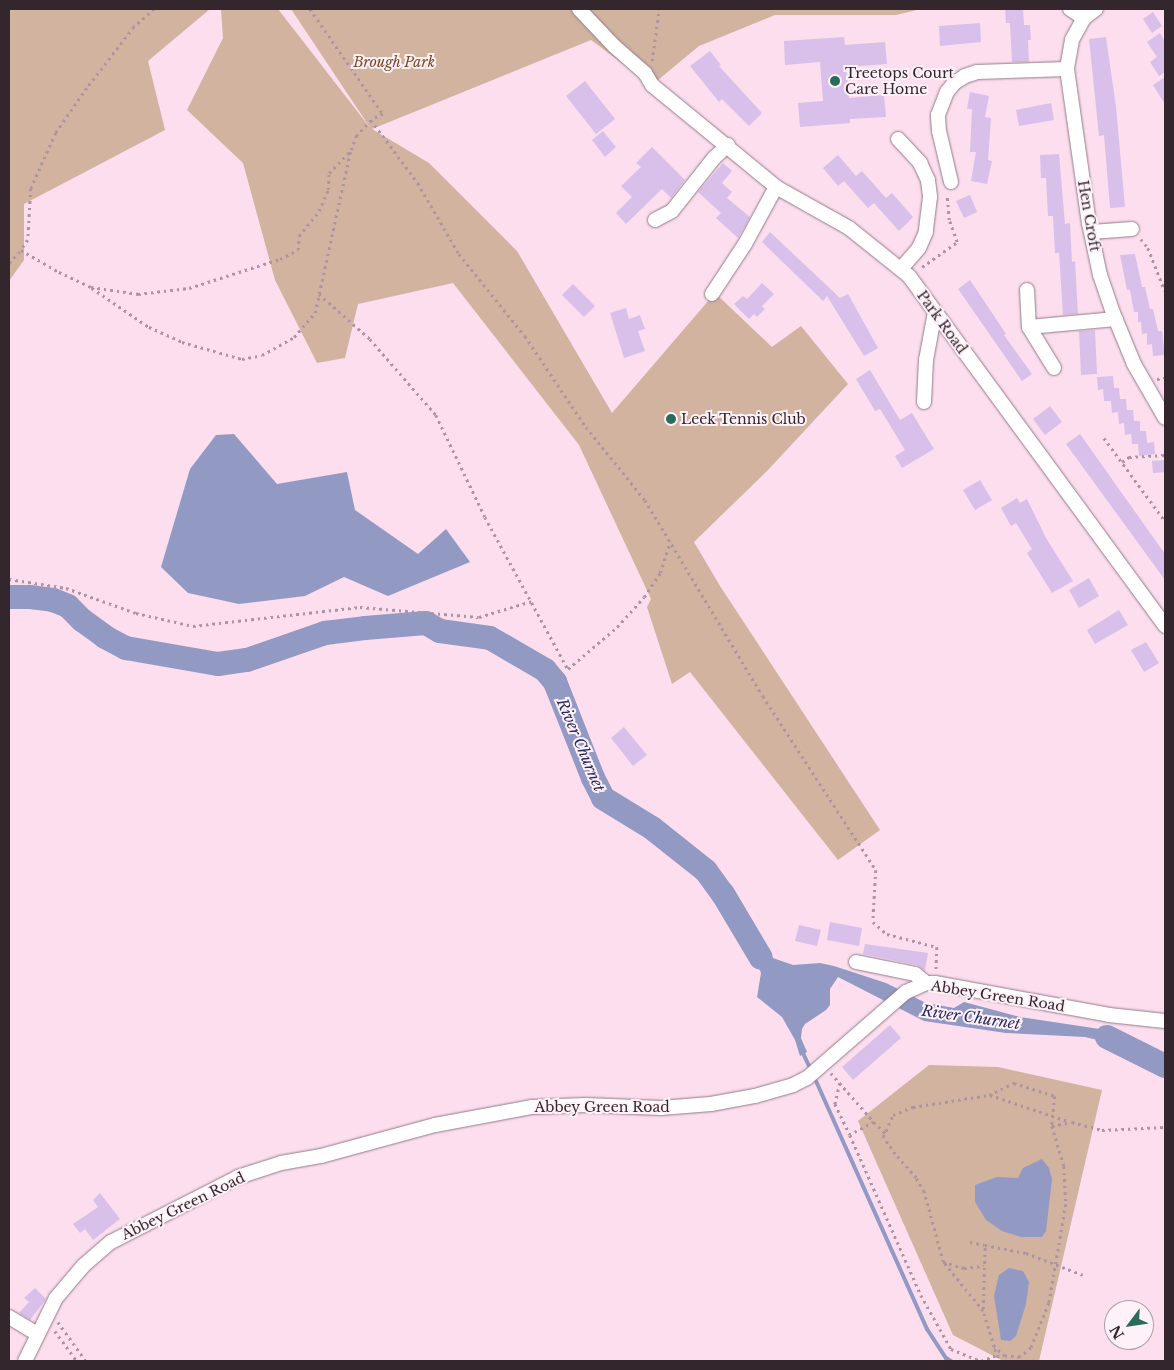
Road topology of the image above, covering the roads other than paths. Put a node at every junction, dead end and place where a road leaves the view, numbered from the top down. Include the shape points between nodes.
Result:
1 (579, 9) edge
2 (1070, 9) edge
3 (1096, 9) edge
4 (1084, 18) junction
5 (1068, 69) junction
6 (898, 139) dead end
7 (728, 145) junction
8 (951, 182) road end
9 (776, 187) junction
10 (655, 220) dead end
11 (1090, 232) junction
12 (1136, 233) road end
13 (905, 273) junction
14 (1027, 290) dead end
15 (712, 294) dead end
16 (935, 312) junction
17 (1116, 320) junction
18 (1029, 327) junction
19 (1054, 368) dead end
20 (924, 402) dead end
21 (1165, 418) edge
22 (1165, 626) edge
23 (856, 962) dead end
24 (930, 983) junction
25 (1165, 1020) edge
26 (9, 1317) edge
27 (37, 1334) junction
28 (25, 1361) edge

1 - 7 street, Park Road via 649,79
2 - 4 street
3 - 4 street, Hen Croft
4 - 5 street, Hen Croft via 1072,40
5 - 8 street via 977,72 954,83 938,116
5 - 11 street, Hen Croft
6 - 13 street via 920,163 928,180 930,197 922,240
7 - 9 street, Park Road
7 - 10 street via 672,211
9 - 13 street, Park Road via 848,228
9 - 15 street via 745,244
11 - 12 street
11 - 17 street, Hen Croft via 1100,275
13 - 16 street, Park Road
14 - 18 street
16 - 20 street via 926,360
16 - 22 street, Park Road
17 - 18 street
17 - 21 street, Hen Croft via 1134,364
18 - 19 street
23 - 24 street via 915,974
24 - 25 street, Abbey Green Road via 1108,1015
24 - 27 street, Abbey Green Road via 906,992 807,1078 755,1096 662,1108 586,1105 495,1112 246,1174 111,1242 82,1266 47,1314
26 - 27 street
27 - 28 street, Abbey Green Road

